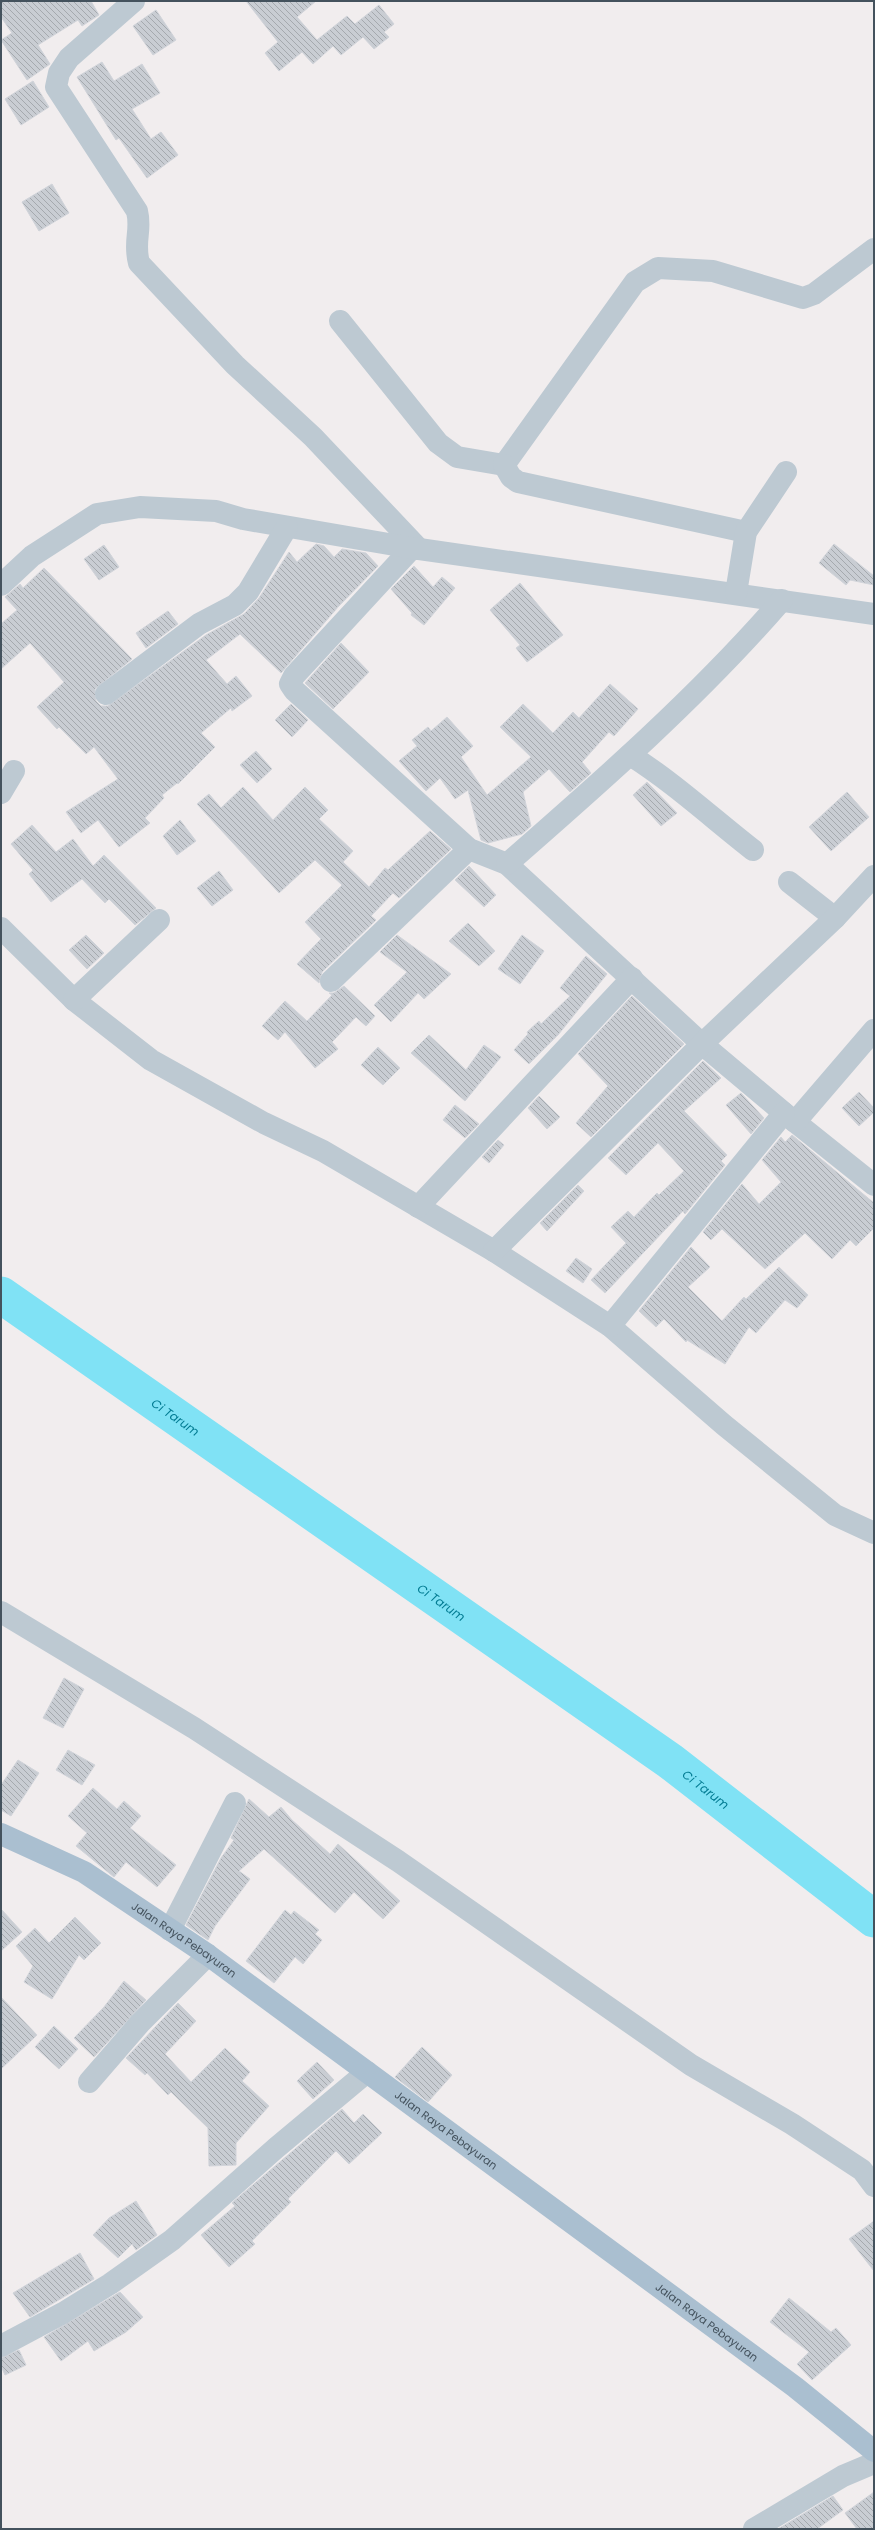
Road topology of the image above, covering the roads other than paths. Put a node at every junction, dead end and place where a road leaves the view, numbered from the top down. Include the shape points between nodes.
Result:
1 (134, 1) edge
2 (874, 249) edge
3 (340, 321) dead end
4 (504, 465) junction
5 (786, 472) dead end
6 (287, 527) junction
7 (746, 532) junction
8 (415, 549) junction
9 (1, 585) edge
10 (736, 593) junction
11 (782, 600) junction
12 (874, 614) edge
13 (106, 694) dead end
14 (630, 755) junction
15 (14, 771) dead end
16 (1, 793) edge
17 (469, 849) junction
18 (753, 850) dead end
19 (507, 864) junction
20 (874, 876) edge
21 (789, 882) dead end
22 (835, 918) junction
23 (159, 920) dead end
24 (1, 928) edge
25 (632, 978) junction
26 (331, 981) dead end
27 (74, 1000) junction
28 (874, 1030) edge
29 (702, 1044) junction
30 (790, 1118) junction
31 (874, 1185) edge
32 (418, 1207) junction
33 (494, 1251) junction
34 (610, 1326) junction
35 (874, 1533) edge
36 (1, 1612) edge
37 (235, 1803) dead end
38 (1, 1834) edge
39 (170, 1930) junction
40 (208, 1956) junction
41 (367, 2072) junction
42 (89, 2082) dead end
43 (874, 2186) edge
44 (1, 2346) edge
45 (874, 2452) edge
46 (874, 2464) edge
47 (754, 2529) edge

1 - 8 street via 69,58 59,73 56,87 137,211 140,223 135,248 139,263 235,365 313,437
2 - 4 street via 814,294 803,298 713,271 658,268 635,282
3 - 4 street via 438,444 457,457
4 - 7 street via 511,477 518,482
5 - 7 street
6 - 8 street
6 - 9 street via 243,520 216,512 177,508 140,507 97,514 32,556
6 - 13 street via 248,592 236,604 198,624
7 - 10 street
8 - 10 street
8 - 17 street via 294,676 290,684
10 - 11 street
11 - 12 street
11 - 14 street via 734,653
14 - 18 street via 661,775
14 - 19 street
15 - 16 street
17 - 19 street
17 - 26 street
19 - 25 street
20 - 22 street
21 - 22 street
22 - 29 street
23 - 27 street
24 - 27 street
25 - 29 street
25 - 32 street
27 - 32 street via 152,1060 264,1123 323,1151
28 - 30 street
29 - 30 street
29 - 33 street
30 - 31 street
30 - 34 street
32 - 33 street
33 - 34 street
34 - 35 street via 835,1515
36 - 43 street via 194,1728 398,1860 691,2065 792,2124 862,2170
37 - 39 street
38 - 39 main road, Jalan Raya Pebayuran via 84,1872
39 - 40 main road, Jalan Raya Pebayuran
40 - 41 main road, Jalan Raya Pebayuran
40 - 42 street via 140,2023
41 - 44 street via 172,2240 110,2284
41 - 45 main road, Jalan Raya Pebayuran via 794,2387
46 - 47 street via 843,2476

